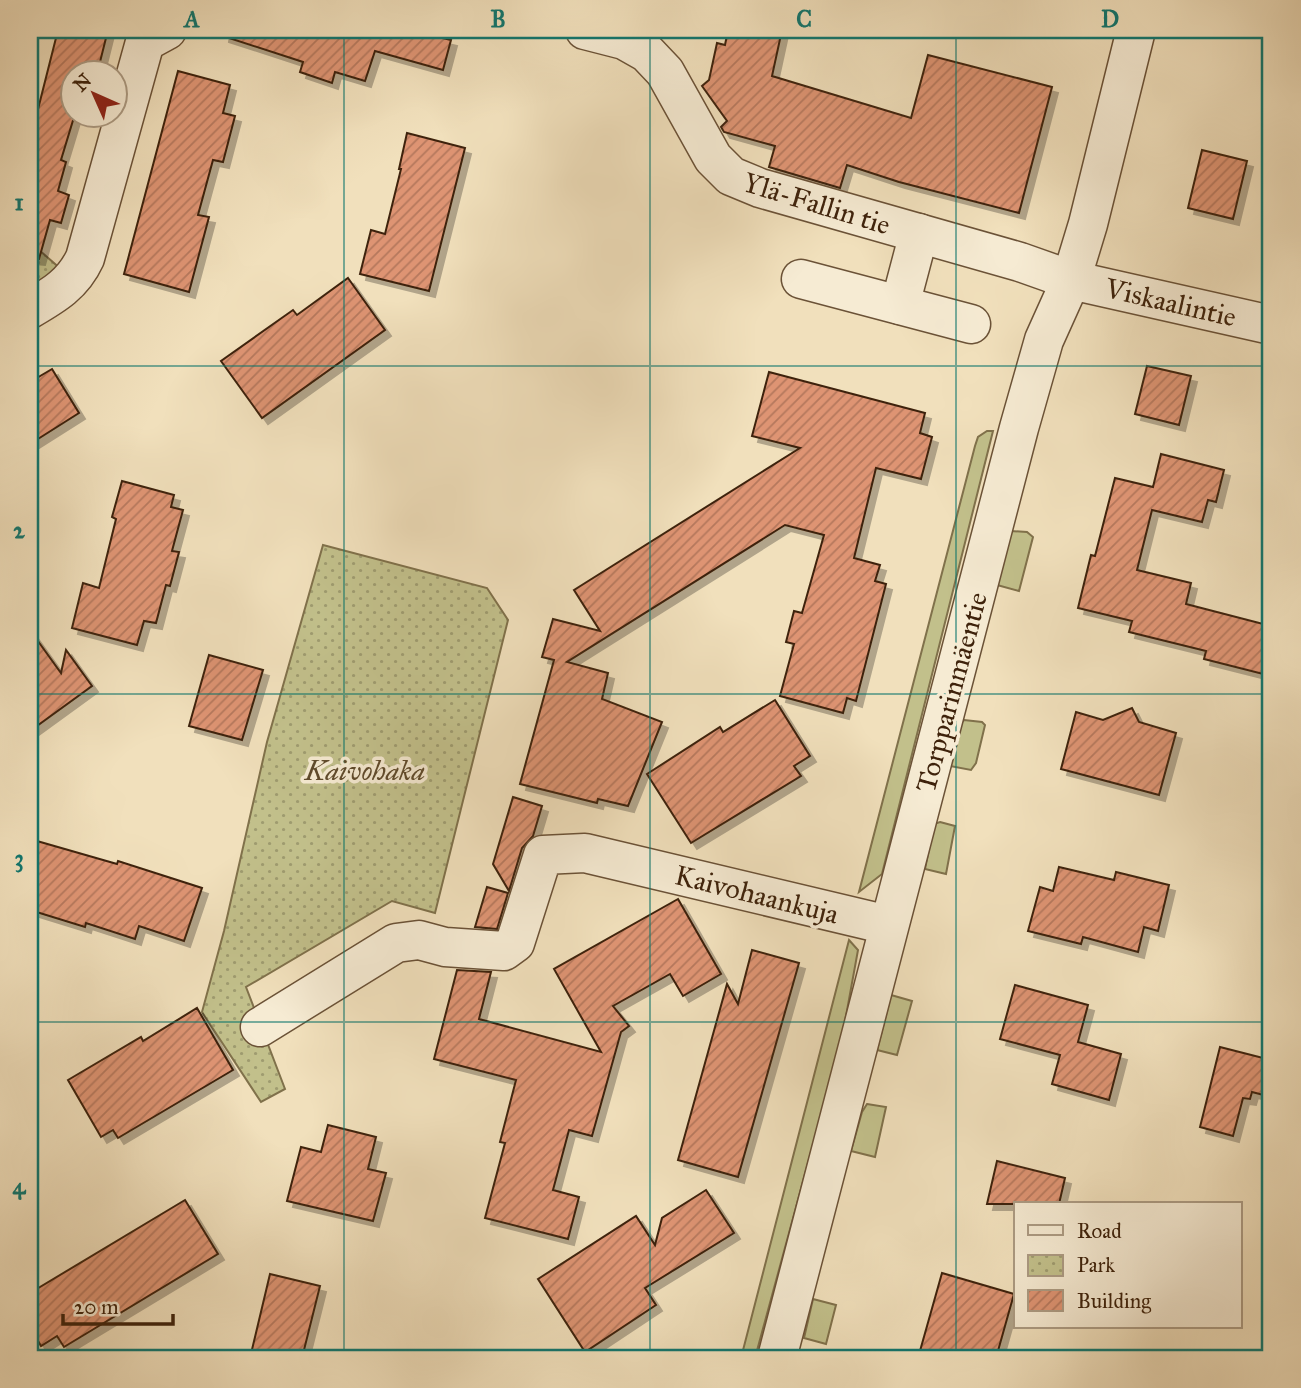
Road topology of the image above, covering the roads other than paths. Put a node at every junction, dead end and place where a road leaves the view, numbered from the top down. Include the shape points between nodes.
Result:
1 (167, 30) edge
2 (585, 30) edge
3 (1136, 30) edge
4 (919, 233) junction
5 (801, 279) dead end
6 (1071, 279) junction
7 (900, 305) junction
8 (30, 309) edge
9 (971, 324) dead end
10 (1271, 325) edge
11 (888, 925) junction
12 (260, 1027) dead end
13 (777, 1358) edge

1 - 8 street via 145,42 78,273
2 - 4 street, Ylä-Fallin tie via 634,44 658,63 713,158 731,176
3 - 6 street, Torpparinmäentie
4 - 6 street, Ylä-Fallin tie
4 - 7 street
5 - 7 street
6 - 10 street, Viskaalintie
6 - 11 street, Torpparinmäentie via 1044,340
7 - 9 street
11 - 12 street, Kaivohaankuja via 585,853 543,855 515,943 504,951 445,947 419,940 396,943
11 - 13 street, Torpparinmäentie

